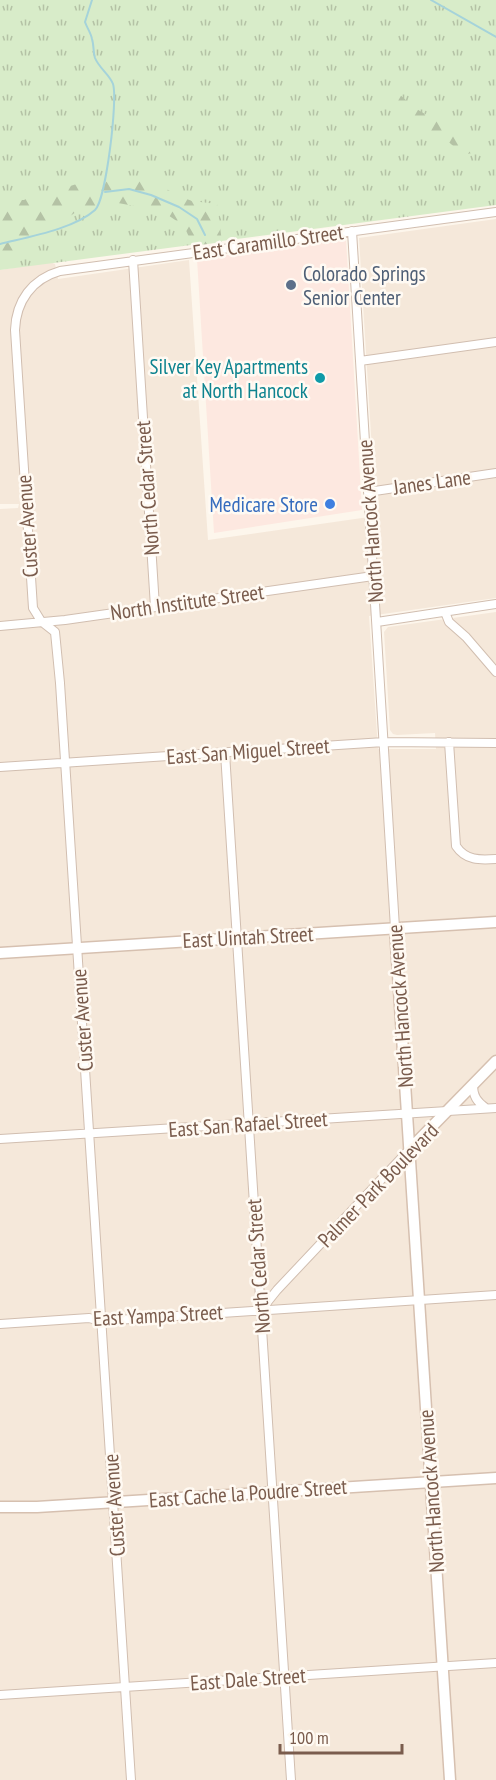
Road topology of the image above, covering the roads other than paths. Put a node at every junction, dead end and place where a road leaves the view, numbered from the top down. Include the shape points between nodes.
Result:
1 (496, 212) edge
2 (352, 231) junction
3 (133, 260) junction
4 (42, 278) joint
5 (496, 342) edge
6 (360, 362) junction
7 (496, 473) edge
8 (368, 492) junction
9 (373, 576) junction
10 (496, 604) edge
11 (155, 607) junction
12 (445, 612) junction
13 (41, 621) junction
14 (377, 621) junction
15 (0, 626) edge
16 (496, 672) edge
17 (384, 742) junction
18 (449, 742) junction
19 (496, 743) edge
20 (225, 753) junction
21 (66, 763) junction
22 (0, 767) edge
23 (496, 859) edge
24 (496, 922) edge
25 (395, 928) junction
26 (236, 938) junction
27 (78, 948) junction
28 (0, 953) edge
29 (496, 1060) edge
30 (473, 1085) junction
31 (486, 1108) junction
32 (496, 1108) edge
33 (449, 1111) junction
34 (406, 1114) junction
35 (248, 1124) junction
36 (90, 1134) junction
37 (0, 1139) edge
38 (409, 1150) junction
39 (496, 1295) edge
40 (419, 1301) junction
41 (261, 1310) junction
42 (101, 1321) junction
43 (0, 1324) edge
44 (496, 1478) edge
45 (431, 1482) junction
46 (272, 1492) junction
47 (114, 1502) junction
48 (0, 1507) edge
49 (496, 1663) edge
50 (443, 1667) junction
51 (284, 1677) junction
52 (124, 1687) junction
53 (0, 1695) edge
54 (131, 1780) edge
55 (291, 1780) edge
56 (450, 1780) edge

1 - 2 street, East Caramillo Street
2 - 3 street, East Caramillo Street
2 - 6 street, North Hancock Avenue
3 - 4 street, East Caramillo Street via 60,271
3 - 11 street, North Cedar Street
4 - 13 street, Custer Avenue via 20,303 15,330 33,608
5 - 6 street
6 - 8 street, North Hancock Avenue
7 - 8 street, Janes Lane
8 - 9 street, North Hancock Avenue
9 - 11 street, North Institute Street
9 - 14 street, North Hancock Avenue
10 - 12 street
11 - 13 street, North Institute Street
12 - 14 street
12 - 16 street via 449,622
13 - 15 street, North Institute Street
13 - 21 street, Custer Avenue via 55,632
14 - 17 street, North Hancock Avenue
17 - 18 street, East San Miguel Street
17 - 20 street, East San Miguel Street
17 - 25 street, North Hancock Avenue
18 - 19 street, East San Miguel Street
18 - 23 street via 456,846 472,859
20 - 21 street, East San Miguel Street
20 - 26 street, North Cedar Street
21 - 22 street, East San Miguel Street
21 - 27 street, Custer Avenue
24 - 25 main road, East Uintah Street
25 - 26 main road, East Uintah Street
25 - 34 main road, North Hancock Avenue
26 - 27 main road, East Uintah Street
26 - 35 street, North Cedar Street
27 - 28 main road, East Uintah Street
27 - 36 street, Custer Avenue
29 - 30 main road, Palmer Park Boulevard
30 - 31 street via 478,1103
30 - 33 main road, Palmer Park Boulevard
31 - 32 street, East San Rafael Street
31 - 33 street, East San Rafael Street
33 - 34 street, East San Rafael Street
33 - 38 main road, Palmer Park Boulevard
34 - 35 street, East San Rafael Street
34 - 38 main road, North Hancock Avenue
35 - 36 street, East San Rafael Street
35 - 41 street, North Cedar Street
36 - 37 street, East San Rafael Street
36 - 42 street, Custer Avenue
38 - 40 main road, North Hancock Avenue
38 - 41 street, Palmer Park Boulevard
39 - 40 street, East Yampa Street
40 - 41 street, East Yampa Street
40 - 45 main road, North Hancock Avenue
41 - 42 street, East Yampa Street
41 - 46 street, North Cedar Street
42 - 43 street, East Yampa Street via 89,1318
42 - 47 street, Custer Avenue
44 - 45 main road, East Cache la Poudre Street
45 - 46 main road, East Cache la Poudre Street
45 - 50 main road, North Hancock Avenue
46 - 47 main road, East Cache la Poudre Street
46 - 51 street, North Cedar Street
47 - 48 main road, East Cache la Poudre Street
47 - 52 street, Custer Avenue
49 - 50 street, East Dale Street
50 - 51 street, East Dale Street
50 - 56 main road, North Hancock Avenue
51 - 52 street, East Dale Street
51 - 55 street, North Cedar Street
52 - 53 street, East Dale Street
52 - 54 street, Custer Avenue

